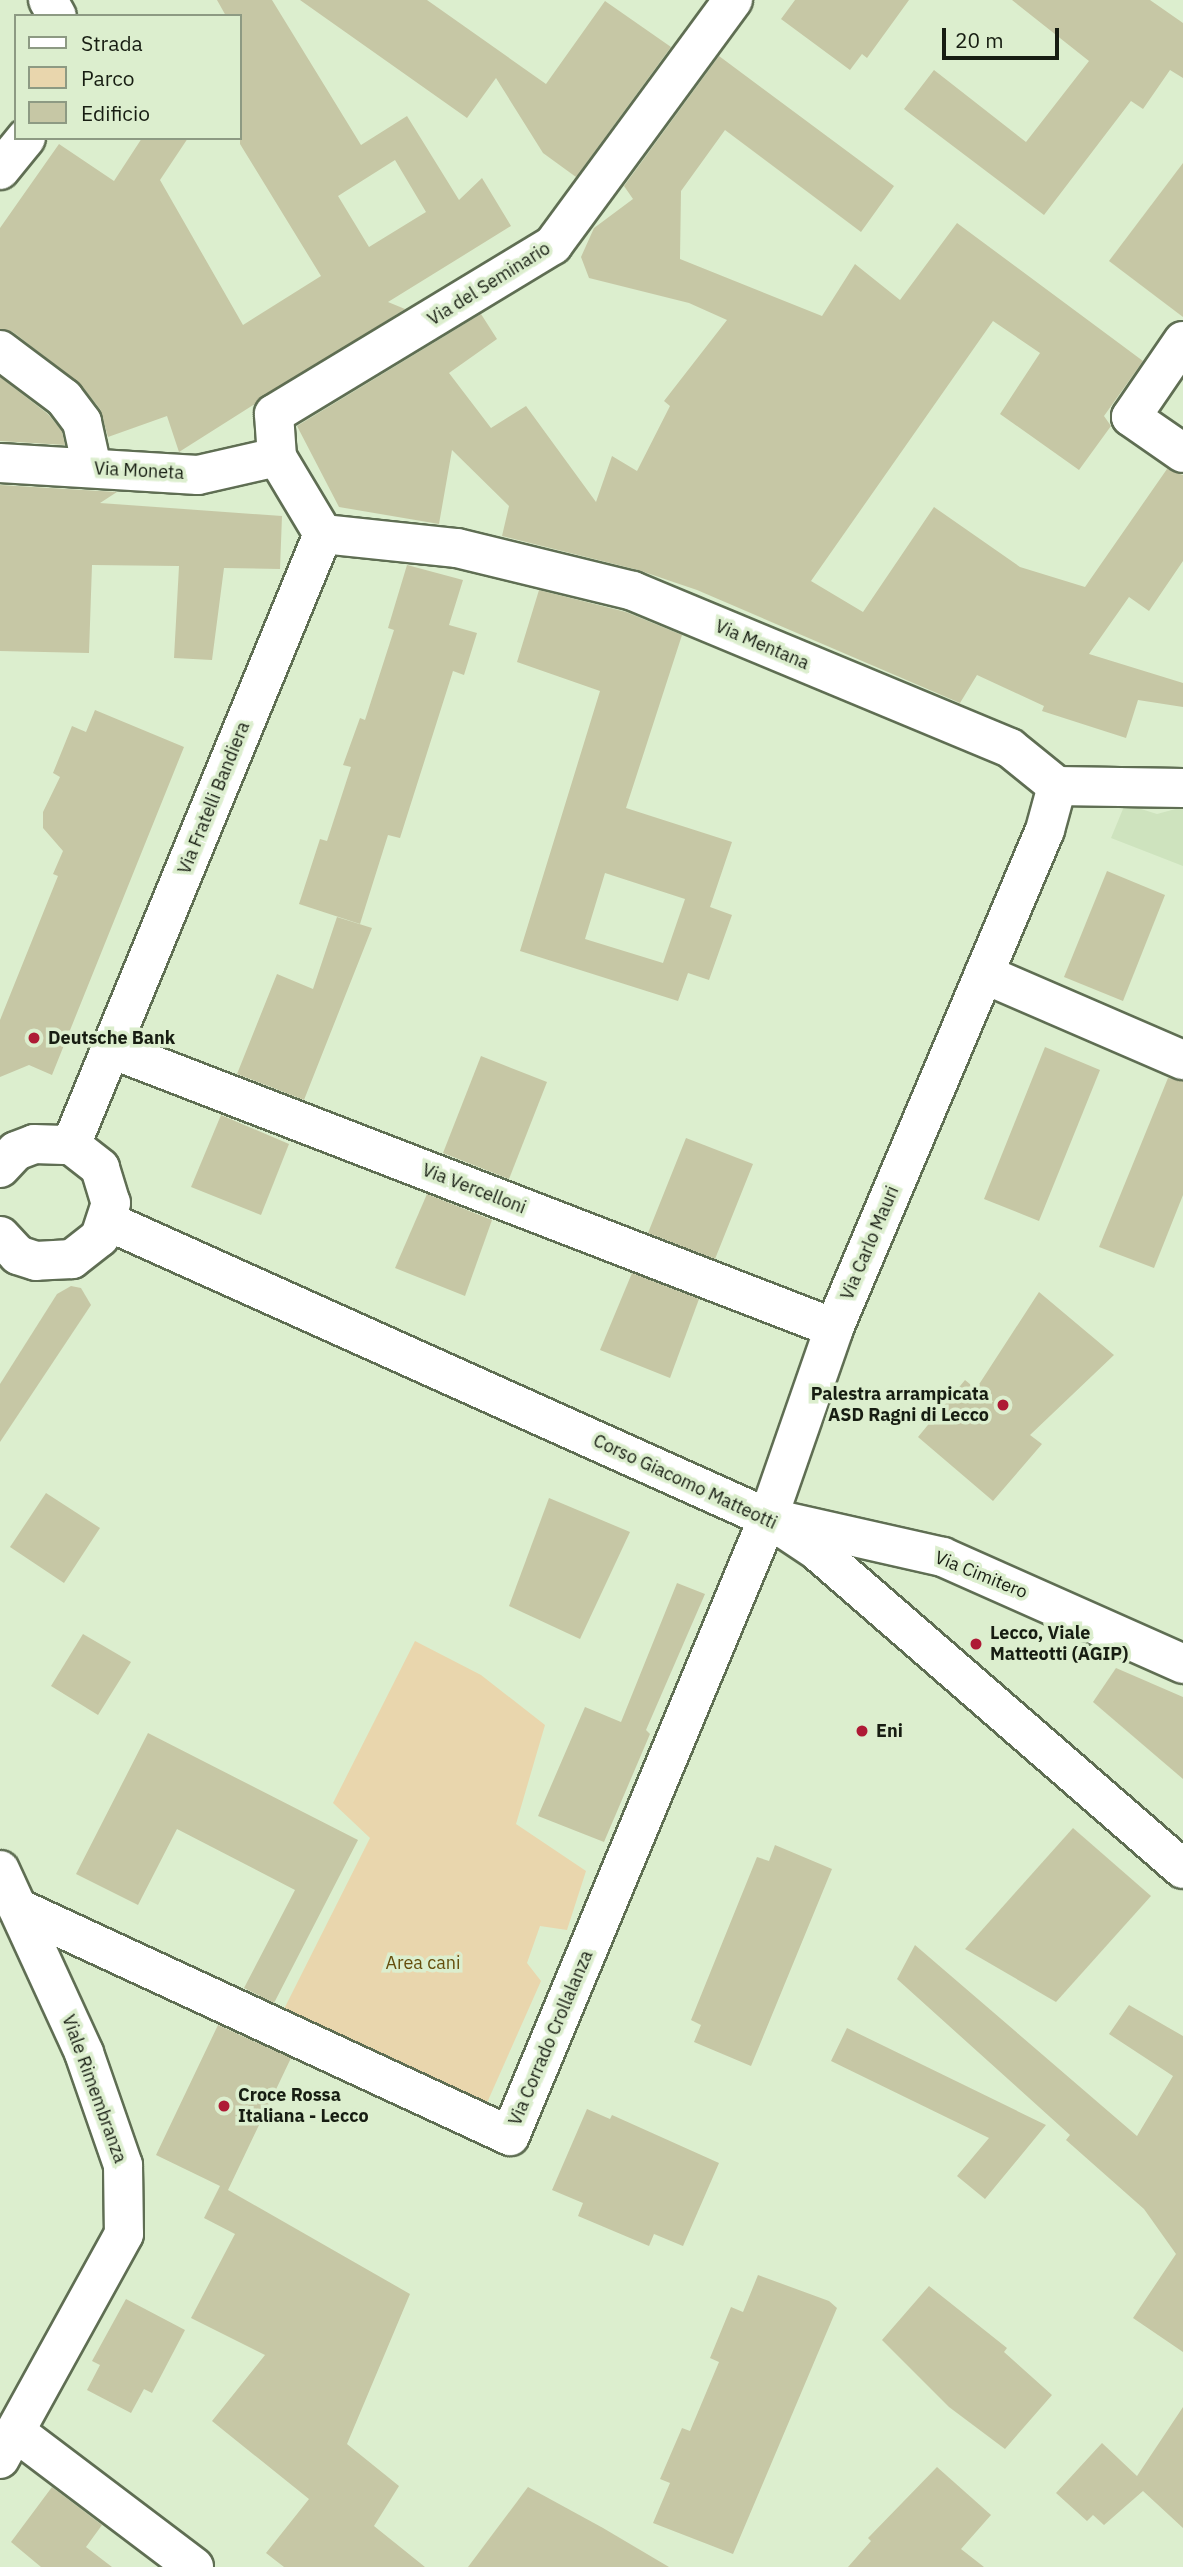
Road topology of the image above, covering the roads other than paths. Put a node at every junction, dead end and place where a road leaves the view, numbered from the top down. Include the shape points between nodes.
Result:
1 (733, 0) edge
2 (24, 140) edge
3 (0, 170) edge
4 (1183, 341) edge
5 (0, 350) edge
6 (1183, 453) edge
7 (277, 457) junction
8 (0, 463) edge
9 (92, 468) junction
10 (323, 534) junction
11 (1057, 786) junction
12 (1183, 788) edge
13 (984, 974) junction
14 (114, 1050) junction
15 (1183, 1060) edge
16 (71, 1145) junction
17 (0, 1168) edge
18 (107, 1221) junction
19 (6, 1253) edge
20 (834, 1328) junction
21 (768, 1518) junction
22 (1183, 1664) edge
23 (1183, 1869) edge
24 (0, 1870) edge
25 (19, 1908) junction
26 (8, 2446) edge
27 (194, 2567) edge

1 - 7 street, Via del Seminario via 553,245 274,414
2 - 3 street
4 - 6 street via 1131,416
5 - 9 street via 64,398 82,422
7 - 9 street, Via Moneta via 198,475
7 - 10 street
8 - 9 street, Via Moneta
10 - 11 street, Via Mentana via 457,548 633,591 1010,748
10 - 14 street, Via Fratelli Bandiera
11 - 12 street
11 - 13 street, Via Carlo Mauri via 1045,830
13 - 15 street
13 - 20 street, Via Carlo Mauri
14 - 16 street, Via Fratelli Bandiera
14 - 20 street, Via Vercelloni
16 - 17 street via 34,1144 16,1152
16 - 18 street via 100,1168 111,1203
18 - 19 street via 93,1244 72,1259 54,1263
18 - 21 street, Corso Giacomo Matteotti
20 - 21 street, Via Carlo Mauri
21 - 22 street, Via Cimitero via 943,1557
21 - 23 street, Corso Giacomo Matteotti via 816,1550
21 - 25 street, Via Corrado Crollalanza via 510,2136
24 - 25 street, Viale Rimembranza
25 - 26 street, Viale Rimembranza via 84,2053 123,2165 124,2234
26 - 27 street

